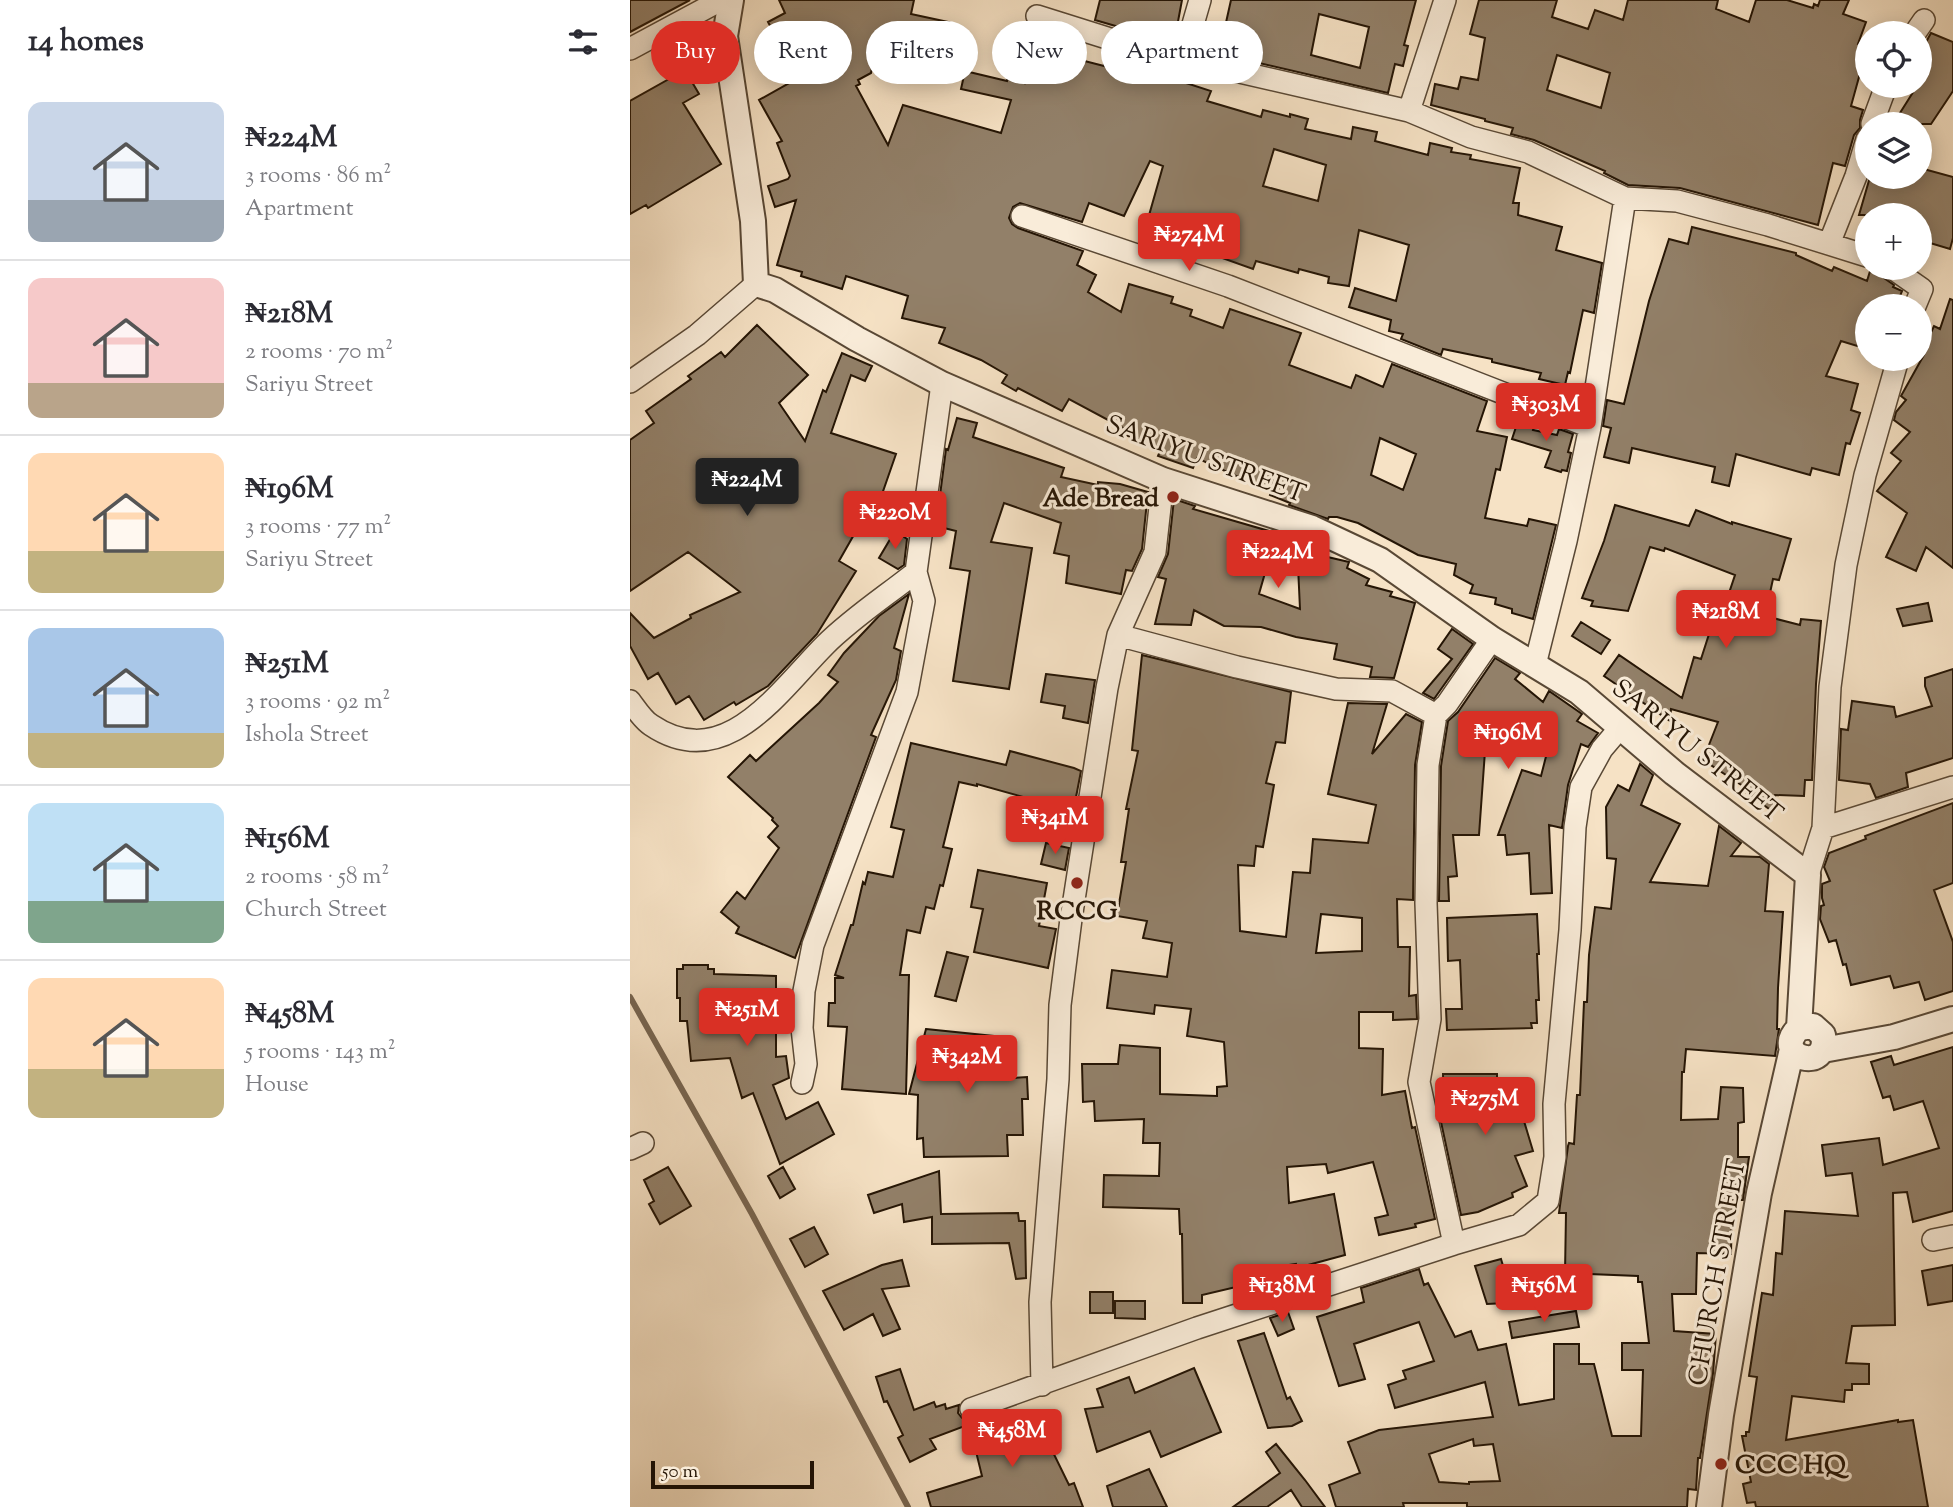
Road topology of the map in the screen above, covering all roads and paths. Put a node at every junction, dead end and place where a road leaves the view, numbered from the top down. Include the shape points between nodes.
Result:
1 (721, 0) edge
2 (731, 0) edge
3 (1200, 0) edge
4 (1445, 0) edge
5 (1037, 16) dead end
6 (1194, 21) edge
7 (1101, 36) edge
8 (630, 49) edge
9 (1263, 77) edge
10 (1409, 111) junction
11 (1855, 179) edge
12 (1625, 198) junction
13 (1022, 216) dead end
14 (1829, 244) junction
15 (1855, 253) edge
16 (1909, 280) edge
17 (756, 284) junction
18 (1920, 294) edge
19 (1895, 371) edge
20 (630, 382) edge
21 (942, 384) junction
22 (1590, 427) junction
23 (1163, 480) junction
24 (916, 572) junction
25 (1118, 635) junction
26 (1492, 639) junction
27 (1535, 665) junction
28 (630, 701) edge
29 (1437, 715) junction
30 (1619, 729) junction
31 (1953, 788) edge
32 (1823, 828) junction
33 (1808, 875) junction
34 (1953, 1018) edge
35 (1795, 1038) junction
36 (803, 1083) dead end
37 (1454, 1244) junction
38 (1042, 1385) junction
39 (971, 1409) dead end
40 (1709, 1507) edge

1 - 8 street
2 - 17 street via 725,36 753,221
3 - 6 street
4 - 10 street
5 - 7 street
9 - 10 street
10 - 12 street via 1471,137 1528,152
11 - 14 street
12 - 14 street via 1677,201
12 - 22 street
13 - 22 street via 1228,286
14 - 15 street
16 - 18 street via 1922,289
17 - 20 street via 697,335
17 - 21 street, SARIYU STREET via 775,290
19 - 32 street via 1846,565 1830,687
21 - 23 street, SARIYU STREET
21 - 24 street
22 - 27 street
23 - 25 street via 1154,552
23 - 26 street, SARIYU STREET via 1312,528 1380,560
24 - 28 street via 826,644 769,706 712,740 682,741 649,724
24 - 36 street via 924,601 907,692 813,944 804,990
25 - 29 street via 1336,689 1392,691
25 - 38 street via 1060,1005 1040,1302
26 - 27 street, SARIYU STREET
26 - 29 street
27 - 30 street, SARIYU STREET via 1578,692
29 - 37 street via 1427,765 1425,841 1430,1019 1419,1082
30 - 33 street, SARIYU STREET
30 - 37 street via 1581,787 1548,1201 1519,1225
31 - 32 street
32 - 33 street
33 - 35 street, CHURCH STREET
34 - 35 street via 1894,1037 1823,1050 1812,1059 1797,1056
35 - 40 street, CHURCH STREET via 1759,1193
37 - 38 street via 1197,1328
38 - 39 street

